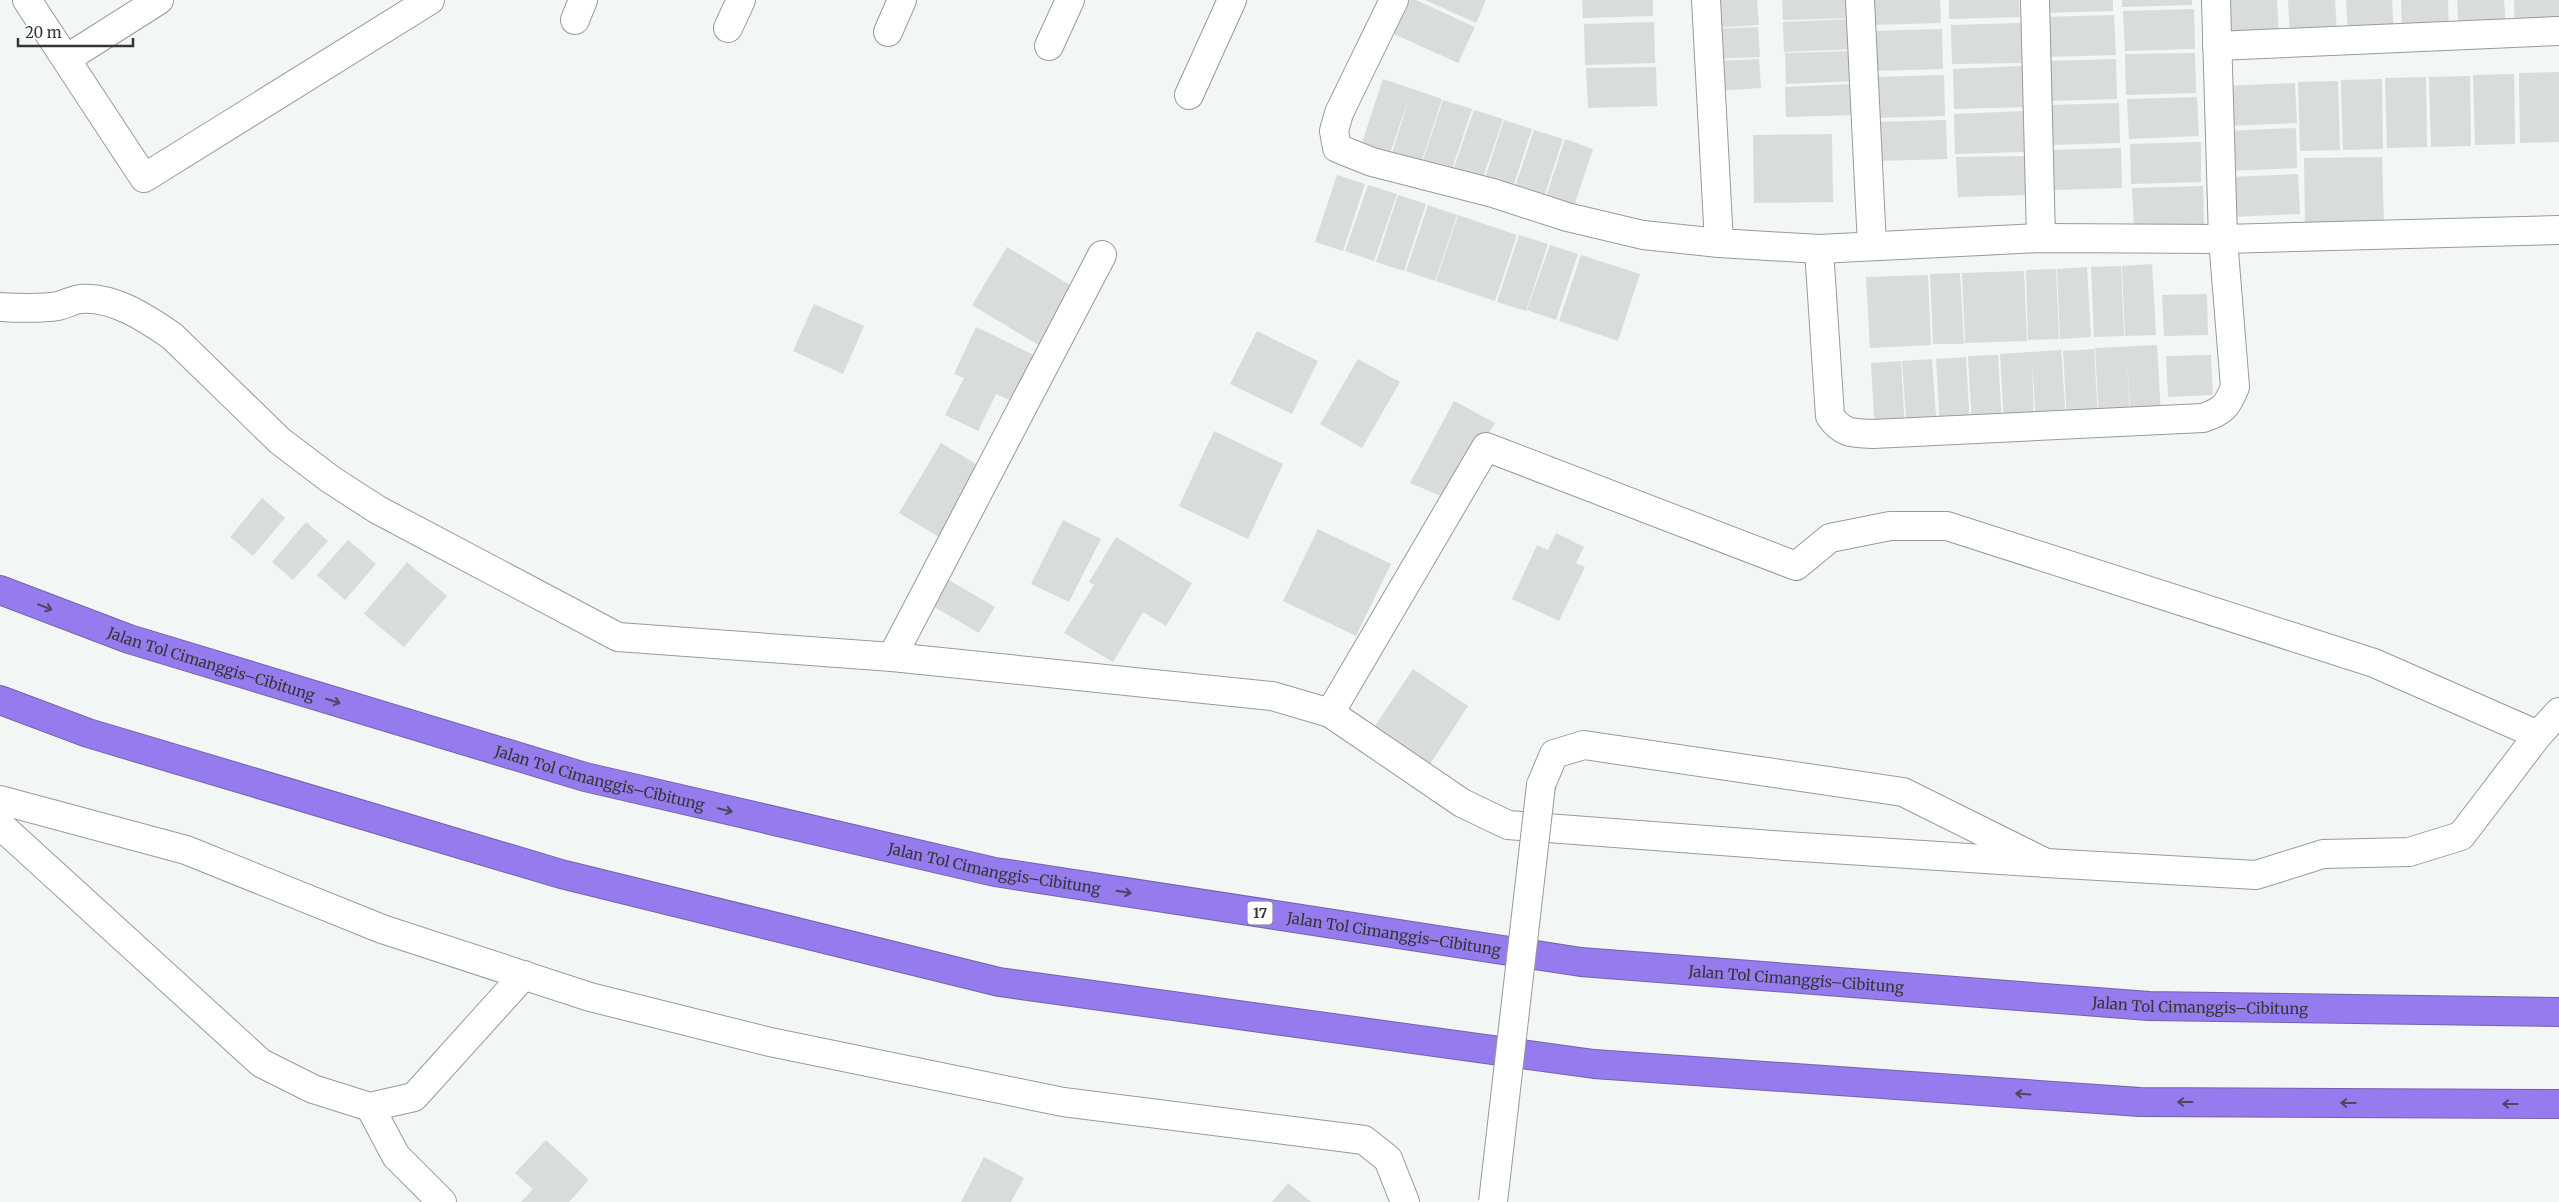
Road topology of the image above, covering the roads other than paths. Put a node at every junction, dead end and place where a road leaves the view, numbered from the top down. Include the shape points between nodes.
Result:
1 (27, 0) edge
2 (159, 0) edge
3 (741, 0) edge
4 (902, 0) edge
5 (1070, 0) edge
6 (1232, 0) edge
7 (1394, 0) edge
8 (1706, 0) edge
9 (1860, 0) edge
10 (2035, 0) edge
11 (2216, 0) edge
12 (434, 6) edge
13 (728, 28) dead end
14 (888, 32) dead end
15 (2559, 32) edge
16 (1049, 46) dead end
17 (2217, 46) junction
18 (66, 59) junction
19 (1189, 95) dead end
20 (2559, 230) edge
21 (2041, 238) junction
22 (2224, 239) junction
23 (1719, 242) junction
24 (1872, 246) junction
25 (1819, 249) junction
26 (1102, 255) dead end
27 (4, 307) edge
28 (0, 590) edge
29 (892, 657) junction
30 (0, 700) edge
31 (2559, 712) edge
32 (1330, 713) junction
33 (2538, 735) junction
34 (0, 800) edge
35 (0, 825) edge
36 (2046, 863) junction
37 (524, 975) junction
38 (2559, 1012) edge
39 (2559, 1104) edge
40 (370, 1106) junction
41 (442, 1202) edge
42 (1405, 1202) edge
43 (1493, 1202) edge

1 - 18 street
2 - 18 street
3 - 13 street
4 - 14 street
5 - 16 street
6 - 19 street
7 - 23 street via 1339,113 1334,131 1337,148 1372,162 1493,193 1567,217 1643,234
8 - 23 street
9 - 24 street
10 - 21 street
11 - 17 street
12 - 18 street via 144,178
15 - 17 street
17 - 22 street
20 - 22 street
21 - 22 street
21 - 24 street
22 - 25 street via 2235,387 2221,412 2203,418 1872,434 1852,433 1837,427 1830,416
23 - 25 street
24 - 25 street
26 - 29 street
27 - 29 street via 58,306 80,299 102,300 130,310 172,336 280,441 330,479 378,510 618,637
28 -> 38 highway, Jalan Tol Cimanggis–Cibitung / 17 via 129,639 585,777 995,872 1581,962 2149,1006
29 - 32 street via 1272,696
39 -> 30 highway via 2140,1102 1594,1064 999,982 561,874 88,733
31 - 33 street
32 - 33 street via 1486,447 1796,566 1830,538 1890,526 1948,526 2374,663
32 - 36 street via 1462,803 1508,825
33 - 36 street via 2461,836 2409,852 2323,854 2256,875
34 - 37 street via 186,850 382,929
35 - 40 street via 261,1063 313,1089
36 - 43 street, bridge via 1904,792 1584,745 1554,754 1541,785
37 - 40 street via 414,1097
37 - 42 street via 590,996 770,1042 1063,1102 1364,1140 1388,1159
40 - 41 street via 396,1156

